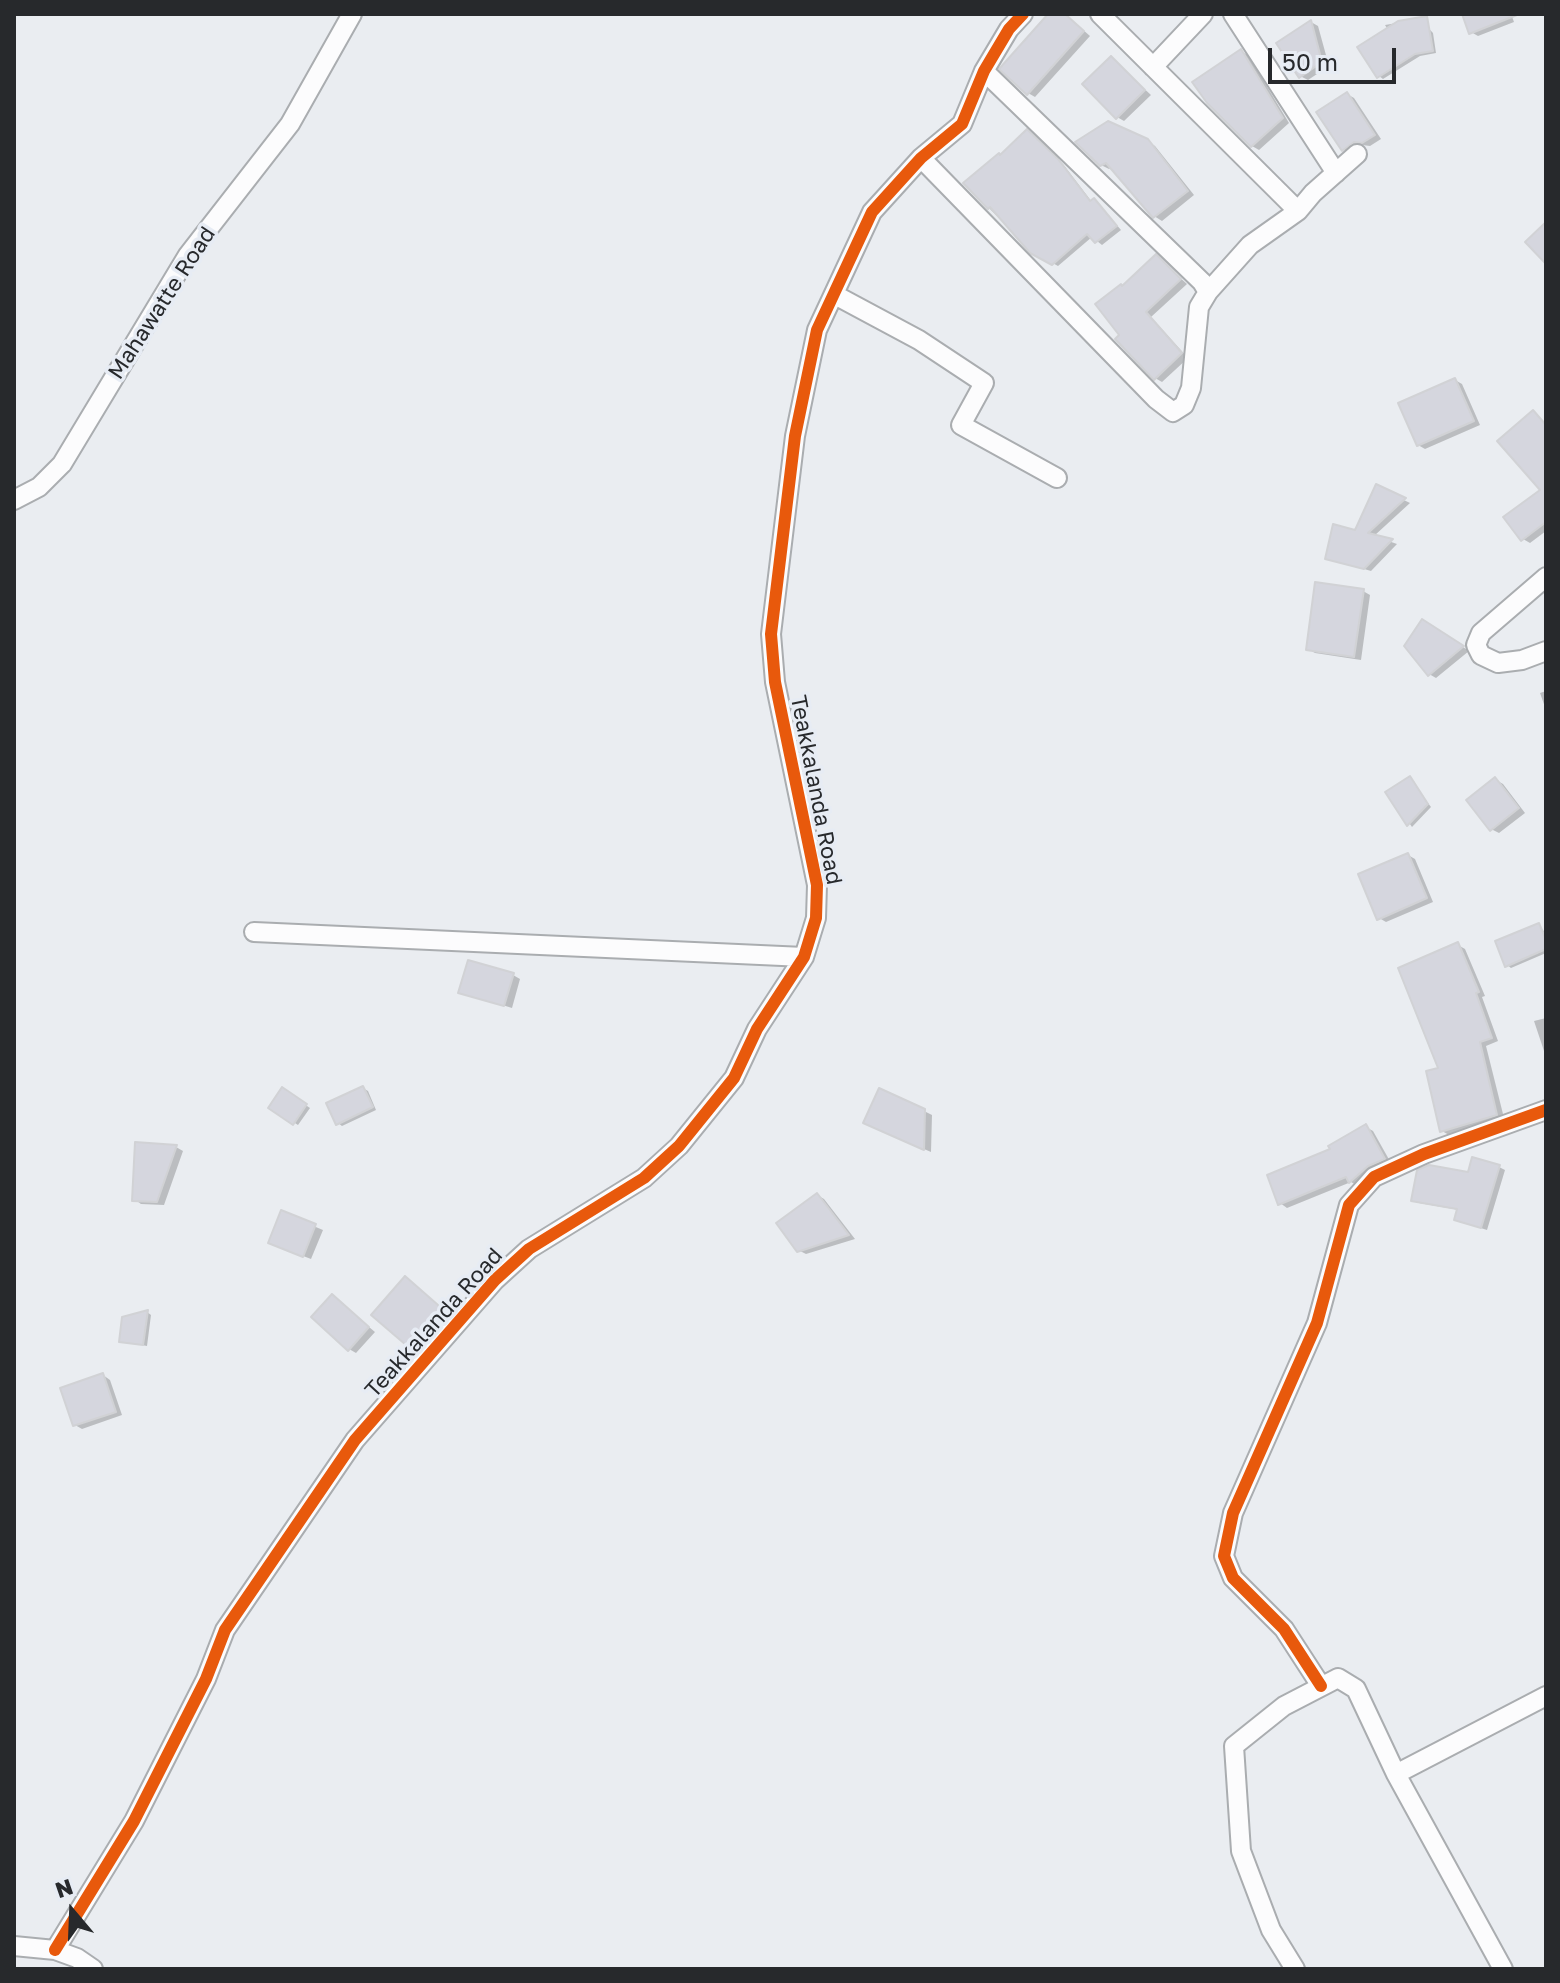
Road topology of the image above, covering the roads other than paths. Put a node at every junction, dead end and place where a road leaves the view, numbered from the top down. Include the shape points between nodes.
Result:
1 (352, 14) edge
2 (1023, 14) edge
3 (1100, 14) edge
4 (1203, 14) edge
5 (1233, 14) edge
6 (1153, 67) junction
7 (984, 71) junction
8 (1357, 154) dead end
9 (921, 158) junction
10 (1336, 173) junction
11 (1298, 211) junction
12 (1208, 292) junction
13 (835, 295) junction
14 (1057, 478) dead end
15 (14, 500) edge
16 (1546, 577) edge
17 (1546, 651) edge
18 (254, 932) dead end
19 (804, 957) junction
20 (1546, 1110) edge
21 (1321, 1686) junction
22 (1546, 1696) edge
23 (1396, 1774) junction
24 (14, 1946) edge
25 (55, 1950) junction
26 (93, 1969) edge
27 (1295, 1969) edge
28 (1503, 1969) edge

1 - 15 street, Mahawatte Road via 290,124 188,255 62,464 39,487
2 - 7 street, Teakkalanda Road
3 - 6 street
4 - 6 street
5 - 10 street
6 - 11 street
7 - 9 street, Teakkalanda Road via 962,124
7 - 12 street
8 - 10 street
9 - 12 street via 1173,412 1184,405 1191,388 1199,307
9 - 13 street, Teakkalanda Road via 872,212
10 - 11 street
11 - 12 street via 1250,245
13 - 14 street via 984,383 961,425
13 - 19 street, Teakkalanda Road via 817,330 795,436 771,634 775,682 817,885 816,918
16 - 17 street via 1481,633 1476,645 1481,655 1498,663
18 - 19 street
19 - 25 street, Teakkalanda Road via 757,1029 734,1078 679,1146 644,1178 529,1249 495,1280 355,1440 225,1630 134,1821
20 - 21 street via 1374,1177 1349,1205 1317,1323 1233,1513 1224,1556 1233,1578 1284,1629
21 - 23 street via 1338,1678 1356,1689
21 - 27 street via 1284,1706 1234,1746 1241,1851 1271,1930
22 - 23 street
23 - 28 street
24 - 25 street
25 - 26 street

